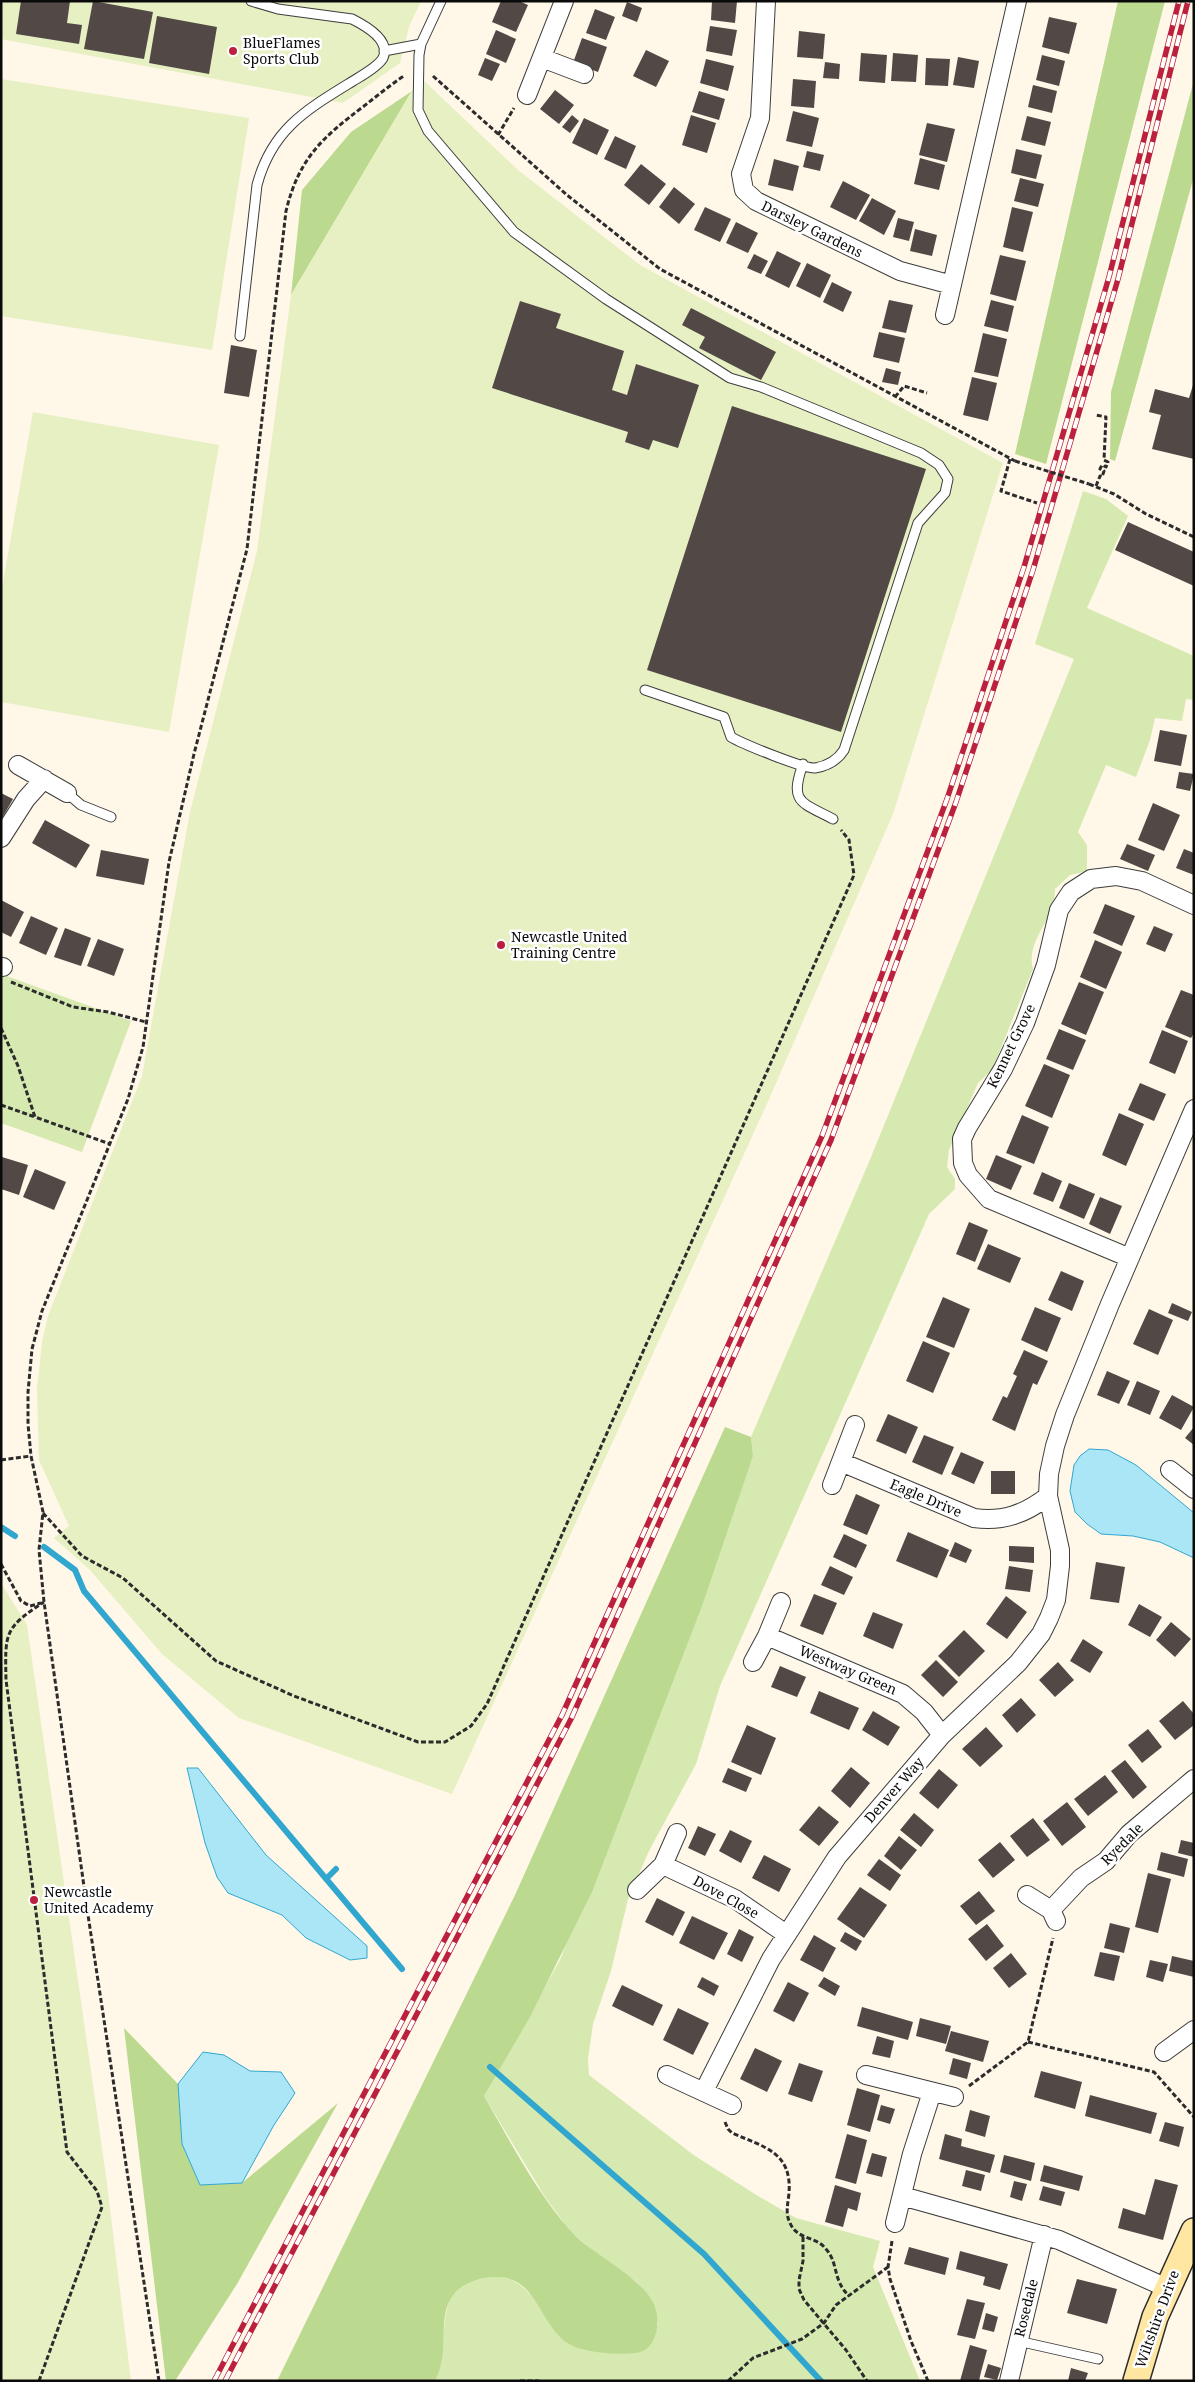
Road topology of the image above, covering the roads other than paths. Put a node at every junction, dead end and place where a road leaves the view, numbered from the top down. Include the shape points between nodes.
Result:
1 (251, 1) edge
2 (441, 1) edge
3 (564, 1) edge
4 (766, 1) edge
5 (1017, 1) edge
6 (421, 44) junction
7 (384, 51) junction
8 (542, 58) junction
9 (584, 74) dead end
10 (527, 96) road end
11 (952, 285) junction
12 (945, 316) dead end
13 (240, 336) dead end
14 (646, 690) dead end
15 (18, 764) dead end
16 (803, 764) junction
17 (44, 779) junction
18 (67, 793) joint
19 (111, 817) dead end
20 (833, 819) road end
21 (1, 838) edge
22 (1194, 905) edge
23 (1194, 1109) edge
24 (1130, 1258) junction
25 (855, 1425) dead end
26 (841, 1462) junction
27 (1170, 1470) dead end
28 (832, 1484) dead end
29 (1194, 1489) edge
30 (1048, 1496) junction
31 (782, 1602) dead end
32 (767, 1636) junction
33 (753, 1662) dead end
34 (942, 1735) junction
35 (1194, 1778) edge
36 (677, 1833) dead end
37 (664, 1865) junction
38 (637, 1890) dead end
39 (1027, 1895) dead end
40 (786, 1934) junction
41 (1194, 2030) edge
42 (1164, 2052) dead end
43 (667, 2075) dead end
44 (866, 2075) dead end
45 (704, 2091) junction
46 (932, 2092) junction
47 (954, 2097) road end
48 (732, 2105) road end
49 (902, 2196) junction
50 (895, 2223) road end
51 (1194, 2231) edge
52 (1044, 2235) junction
53 (1167, 2288) junction
54 (1018, 2340) junction
55 (1098, 2359) dead end
56 (1009, 2381) edge
57 (1136, 2381) edge

1 - 7 lane via 278,9 352,19 377,36
2 - 6 lane
3 - 8 street
4 - 11 street, Darsley Gardens via 762,102 741,174 744,190 756,201 885,264
5 - 11 street
6 - 7 lane
6 - 16 lane via 418,110 422,121 514,232 606,299 730,378 761,387 921,453 945,472 948,478 946,493 918,523 844,750 838,759 827,765 813,768
7 - 13 lane via 382,58 361,76 290,125 263,162 257,185
8 - 9 street
8 - 10 street
11 - 12 street
14 - 16 lane via 724,717 731,737 745,745
15 - 17 street
16 - 20 lane via 796,787 799,799
17 - 18 street
17 - 21 street via 26,799
18 - 19 lane via 81,805
22 - 24 street, Kennet Grove via 1142,881 1116,876 1091,879 1071,892 1059,910 1040,983 1018,1039 962,1139 963,1163 968,1175 989,1199
23 - 24 street, Denver Way
24 - 30 street, Denver Way via 1066,1415 1052,1460
25 - 26 street
26 - 28 street
26 - 30 street, Eagle Drive via 974,1518 987,1520 1013,1516 1031,1509
27 - 29 street
30 - 34 street, Denver Way via 1060,1550 1059,1582 1049,1618 1018,1663
31 - 32 street
32 - 33 street
32 - 34 street, Westway Green via 903,1694 924,1712
34 - 40 street, Denver Way via 837,1858
35 - 39 street, Ryedale via 1129,1834 1106,1861 1081,1878 1053,1916
36 - 37 street
37 - 38 street
37 - 40 street, Dove Close via 735,1900
40 - 45 street, Denver Way
41 - 42 street
43 - 45 street
44 - 46 street
45 - 48 street
46 - 47 street
46 - 49 street
49 - 50 street
49 - 52 street
51 - 53 street, Wiltshire Drive
52 - 53 street via 1077,2246
52 - 54 street, Rosedale
53 - 57 street, Wiltshire Drive via 1144,2349
54 - 55 lane
54 - 56 street, Rosedale

